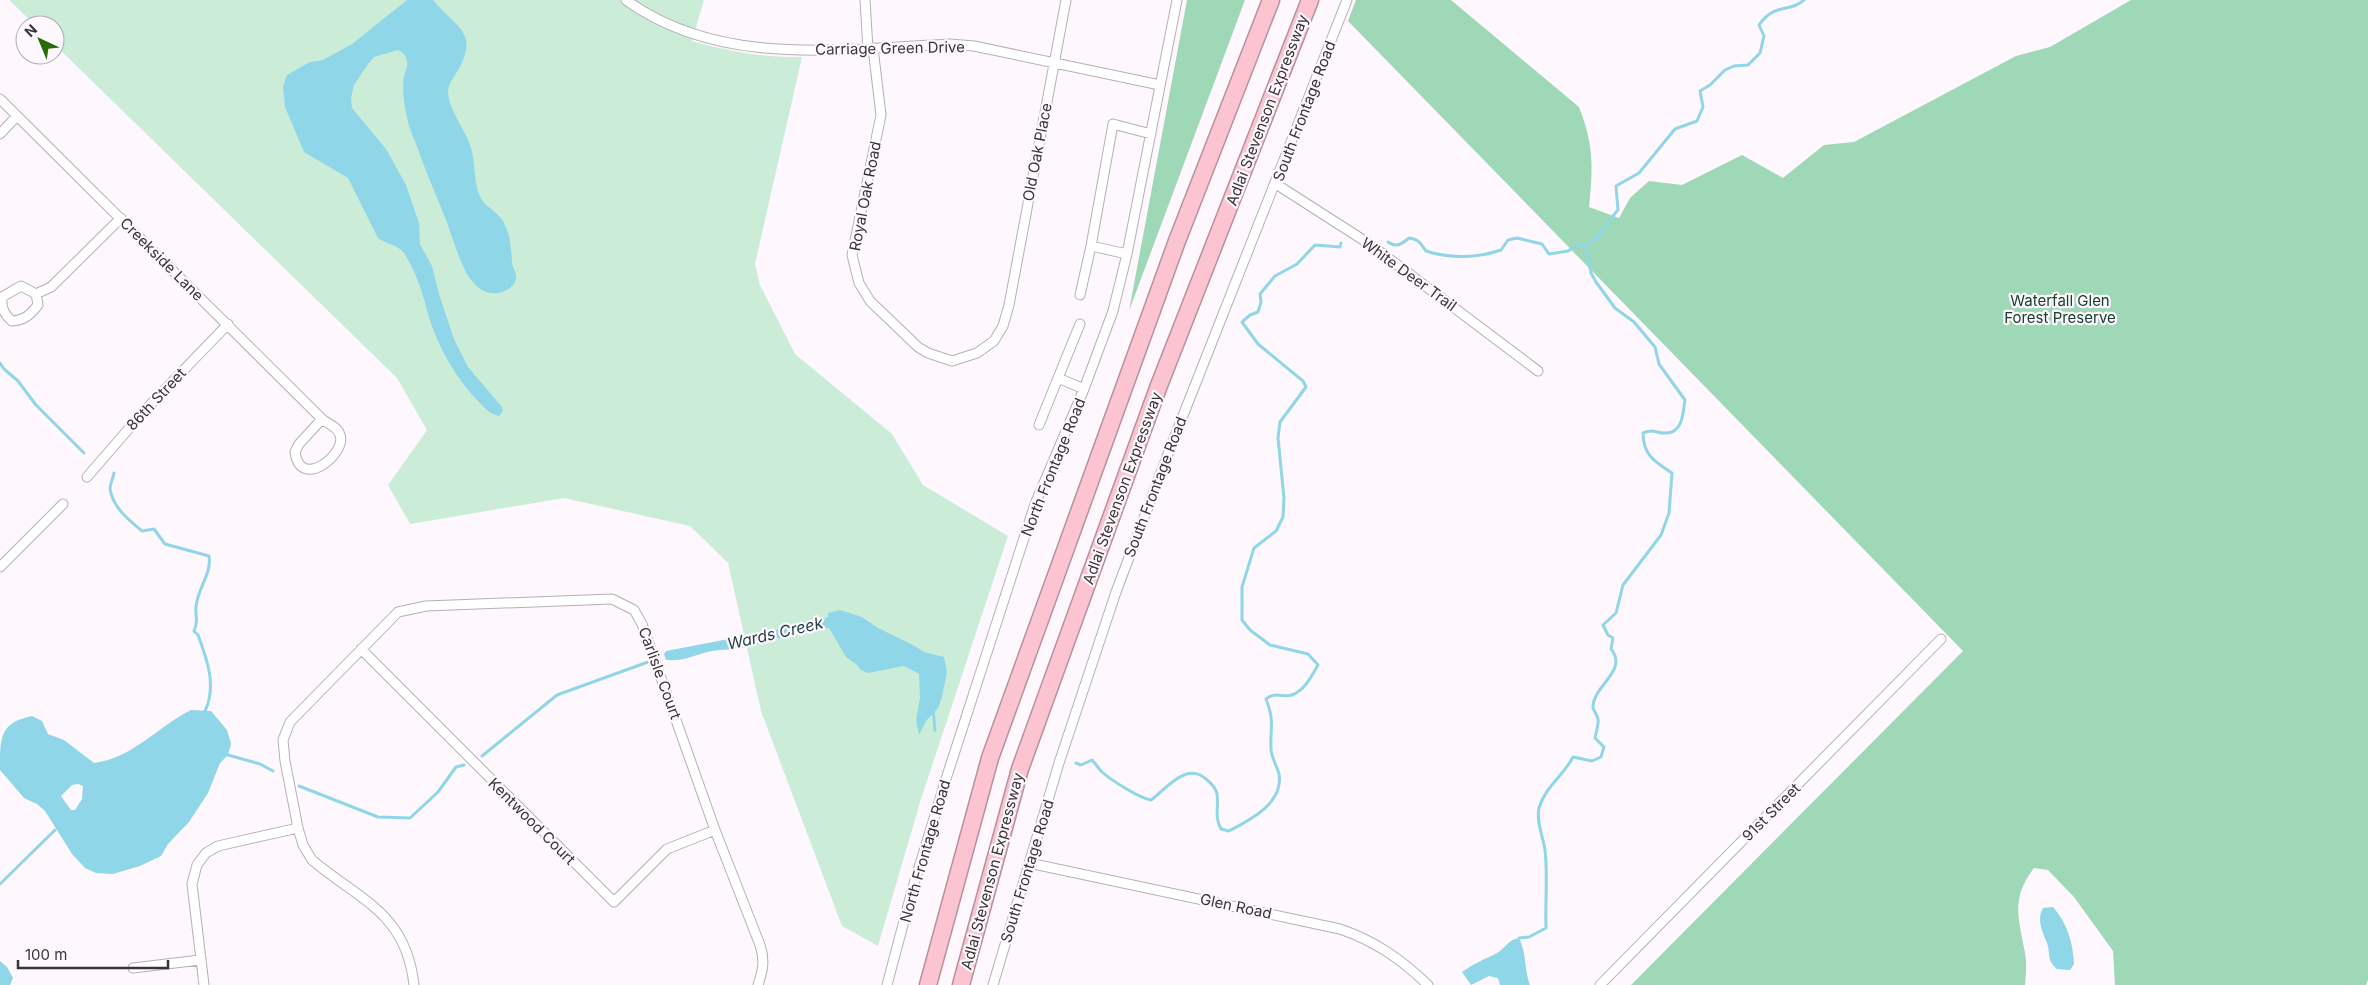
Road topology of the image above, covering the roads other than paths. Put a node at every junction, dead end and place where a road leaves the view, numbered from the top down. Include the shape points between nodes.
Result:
1 (626, 0) edge
2 (866, 0) edge
3 (1066, 0) edge
4 (1177, 0) edge
5 (1271, 0) edge
6 (1310, 0) edge
7 (1347, 0) edge
8 (871, 49) junction
9 (1054, 62) junction
10 (1160, 85) junction
11 (0, 99) edge
12 (17, 116) junction
13 (0, 134) edge
14 (1151, 134) junction
15 (1276, 184) junction
16 (121, 218) junction
17 (1091, 246) junction
18 (1127, 254) junction
19 (36, 294) junction
20 (1080, 295) dead end
21 (1009, 305) joint
22 (228, 324) junction
23 (1080, 324) dead end
24 (1538, 371) dead end
25 (1058, 378) junction
26 (1084, 389) junction
27 (322, 419) junction
28 (1039, 425) dead end
29 (87, 477) dead end
30 (63, 504) dead end
31 (0, 567) edge
32 (1941, 640) dead end
33 (361, 649) junction
34 (298, 828) junction
35 (716, 830) junction
36 (1029, 863) junction
37 (200, 960) junction
38 (133, 968) dead end
39 (204, 985) edge
40 (414, 985) edge
41 (758, 985) edge
42 (887, 985) edge
43 (928, 985) edge
44 (961, 985) edge
45 (993, 985) edge
46 (1428, 985) edge
47 (1600, 985) edge

1 - 8 street, Carriage Green Drive via 657,20 740,46 783,50
2 - 8 street, Royal Oak Road
3 - 9 street, Old Oak Place
4 - 10 street, North Frontage Road
5 - 43 highway, Adlai Stevenson Expressway via 1177,242 990,758
6 - 44 highway, Adlai Stevenson Expressway via 1158,388 1020,769
7 - 15 street, South Frontage Road
8 - 9 street, Carriage Green Drive via 950,44
8 - 21 street, Royal Oak Road via 881,115 852,255 859,283 870,301 918,346 952,361 977,354 994,341 1003,326
9 - 10 street, Carriage Green Drive
9 - 21 street, Old Oak Place
10 - 14 street, North Frontage Road
11 - 12 street, Creekside Lane
12 - 13 street
12 - 16 street, Creekside Lane
14 - 17 street via 1113,124
14 - 18 street, North Frontage Road
15 - 24 street, White Deer Trail via 1371,245
15 - 36 street, South Frontage Road via 1170,446 1116,592
16 - 19 street via 51,288
16 - 22 street, Creekside Lane
17 - 18 street
17 - 20 street
18 - 26 street, North Frontage Road via 1113,311
19 - 19 street via 38,305 30,315 12,321 6,316 1,306 2,297 21,286
22 - 27 street, Creekside Lane
22 - 29 street, 86th Street via 145,410
23 - 25 street
25 - 26 street
25 - 28 street
26 - 42 street, North Frontage Road via 1035,504 913,887
27 - 27 street, Creekside Lane via 295,452 300,465 307,469 320,467 341,444 336,428
30 - 31 street
32 - 47 street, 91st Street
33 - 34 street, Carlisle Court via 293,717 283,740
33 - 35 street, Kentwood Court via 614,902 667,849
33 - 35 street, Carlisle Court via 398,612 413,608 612,600 627,605 642,624
34 - 37 street via 227,843 201,859 193,873 192,884
34 - 40 street, Carlisle Court via 312,860 377,908 394,926 410,959
35 - 41 street, Carlisle Court via 764,956
36 - 45 street, South Frontage Road
36 - 46 street, Glen Road via 1340,929 1382,946
37 - 38 street
37 - 39 street

